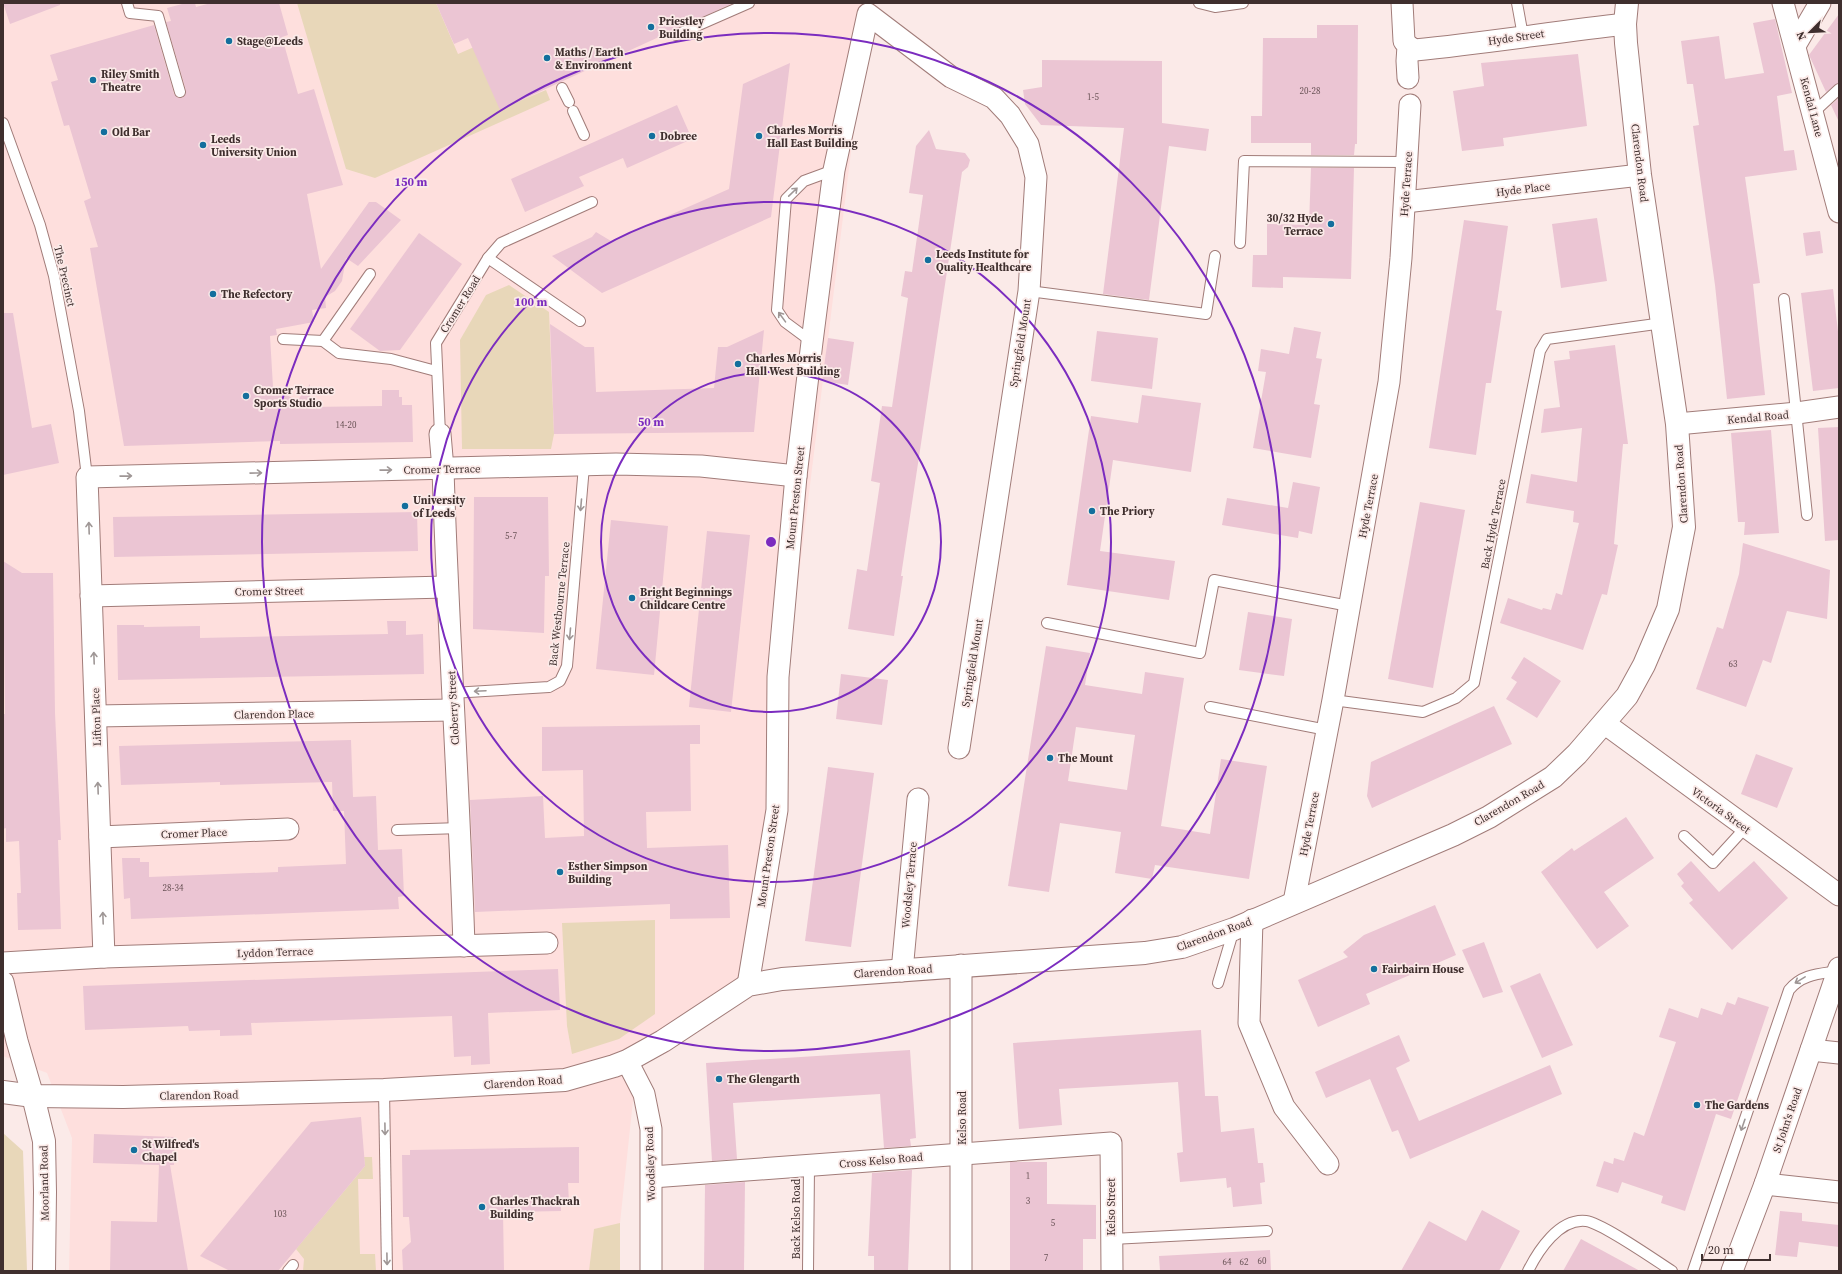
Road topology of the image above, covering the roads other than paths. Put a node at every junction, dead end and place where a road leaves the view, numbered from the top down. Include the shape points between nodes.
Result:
1 (127, 3) edge
2 (749, 3) edge
3 (1199, 3) edge
4 (1244, 3) edge
5 (1402, 3) edge
6 (1517, 3) edge
7 (1628, 3) edge
8 (1784, 3) edge
9 (1820, 3) edge
10 (869, 7) edge
11 (1625, 24) junction
12 (676, 35) dead end
13 (1523, 36) junction
14 (1796, 44) junction
15 (1408, 46) junction
16 (1408, 78) dead end
17 (562, 88) dead end
18 (1839, 89) edge
19 (180, 92) dead end
20 (1410, 105) dead end
21 (1814, 112) junction
22 (3, 123) edge
23 (584, 135) dead end
24 (1407, 162) junction
25 (834, 170) junction
26 (1640, 175) junction
27 (1836, 188) edge
28 (592, 202) dead end
29 (1405, 202) junction
30 (1839, 212) edge
31 (1240, 243) dead end
32 (1215, 256) dead end
33 (488, 258) junction
34 (370, 274) dead end
35 (1029, 291) junction
36 (1784, 299) dead end
37 (580, 321) dead end
38 (1663, 323) junction
39 (283, 339) dead end
40 (323, 341) junction
41 (812, 342) junction
42 (436, 371) junction
43 (1839, 407) edge
44 (1797, 413) junction
45 (1677, 424) junction
46 (440, 434) joint
47 (584, 466) junction
48 (443, 469) junction
49 (87, 476) junction
50 (796, 476) junction
51 (1807, 515) dead end
52 (446, 587) junction
53 (91, 596) junction
54 (1349, 606) junction
55 (1047, 623) dead end
56 (1333, 700) junction
57 (452, 701) junction
58 (1210, 707) dead end
59 (96, 716) junction
60 (1604, 723) junction
61 (1327, 730) junction
62 (959, 748) dead end
63 (918, 799) dead end
64 (461, 828) junction
65 (1745, 828) junction
66 (288, 829) dead end
67 (397, 830) dead end
68 (1684, 836) dead end
69 (100, 837) junction
70 (1839, 895) edge
71 (1294, 902) junction
72 (1243, 924) junction
73 (547, 943) dead end
74 (464, 946) junction
75 (104, 957) junction
76 (3, 963) edge
77 (961, 966) junction
78 (1838, 970) edge
79 (902, 971) junction
80 (3, 982) edge
81 (1218, 983) dead end
82 (748, 985) junction
83 (1811, 1050) junction
84 (1839, 1053) edge
85 (627, 1061) junction
86 (384, 1090) junction
87 (3, 1092) edge
88 (33, 1096) junction
89 (1111, 1143) joint
90 (962, 1153) junction
91 (1328, 1164) dead end
92 (808, 1167) junction
93 (652, 1177) junction
94 (1764, 1184) junction
95 (1839, 1192) edge
96 (1267, 1231) dead end
97 (1112, 1238) junction
98 (44, 1271) edge
99 (387, 1271) edge
100 (651, 1271) edge
101 (808, 1271) edge
102 (961, 1271) edge
103 (1112, 1271) edge
104 (1528, 1271) edge
105 (1672, 1271) edge
106 (1693, 1271) edge
107 (1732, 1271) edge

1 - 19 lane via 130,13 158,16
2 - 12 lane
3 - 4 lane via 1216,7
5 - 15 street via 1404,41
6 - 13 lane
7 - 11 street, Clarendon Road
8 - 14 street, Kendal Lane
9 - 14 street
10 - 25 street, Mount Preston Street
10 - 35 street, Springfield Mount via 946,74 994,98 1010,115 1028,144 1036,177
11 - 13 street, Hyde Street
11 - 26 street, Clarendon Road
13 - 15 street, Hyde Street via 1415,50
14 - 21 street, Kendal Lane
15 - 16 street
17 - 23 lane
18 - 21 lane
20 - 24 street, Hyde Terrace
21 - 27 street, Kendal Lane
22 - 49 lane, The Precinct via 40,225 54,276
24 - 29 street, Hyde Terrace
24 - 31 lane via 1244,161
25 - 41 street, Mount Preston Street
41 -> 25 lane via 785,322 777,310 786,199 804,181
26 - 29 street, Hyde Place
26 - 38 street, Clarendon Road
27 - 30 street, Kendal Lane
28 - 33 lane, Cromer Road via 501,243
29 - 54 street, Hyde Terrace via 1389,382
32 - 35 lane via 1206,314
33 - 37 lane
33 - 42 lane, Cromer Road via 436,343
34 - 40 lane
35 - 62 street, Springfield Mount
36 - 44 lane
38 - 45 street, Clarendon Road
38 - 56 lane, Back Hyde Terrace via 1547,339 1540,351 1474,683 1456,698 1422,712
39 - 40 lane
40 - 42 lane via 339,353 391,359
41 - 50 street, Mount Preston Street
42 - 46 lane, Cromer Road
43 - 44 street, Kendal Road
44 - 45 street, Kendal Road
44 - 51 lane
45 - 60 street, Clarendon Road via 1684,527 1668,609 1627,696
46 - 48 street, Cromer Road
47 - 48 street, Cromer Terrace
47 - 50 street, Cromer Terrace via 701,466
47 -> 57 lane, Back Westbourne Terrace via 567,666 560,681 549,687
49 -> 48 street, Cromer Terrace
48 - 52 street, Cloberry Street
53 -> 49 street, Lifton Place
50 - 82 street, Mount Preston Street via 778,677 777,810
52 - 53 street, Cromer Street
52 - 57 street, Cloberry Street
59 -> 53 street, Lifton Place
54 - 55 lane via 1214,580 1200,653
54 - 56 street, Hyde Terrace
56 - 61 street, Hyde Terrace
57 - 59 street, Clarendon Place
57 - 64 street, Cloberry Street
58 - 61 lane
69 -> 59 street, Lifton Place
60 - 65 street, Victoria Street
60 - 71 street, Clarendon Road via 1553,777 1488,817 1453,835
61 - 71 street, Hyde Terrace
63 - 79 street, Woodsley Terrace
64 - 67 lane
64 - 74 street, Cloberry Street
65 - 68 lane via 1713,862
65 - 70 street, Victoria Street
66 - 69 street, Cromer Place
75 -> 69 street, Lifton Place
71 - 72 street, Clarendon Road
72 - 77 street, Clarendon Road via 1182,947 1145,953
72 - 81 lane
72 - 91 street via 1249,1023 1284,1107
73 - 74 street, Lyddon Terrace
74 - 75 street, Lyddon Terrace
75 - 76 street, Lyddon Terrace
77 - 79 street, Clarendon Road
77 - 90 street, Kelso Road
78 - 83 street, St John's Road
78 -> 106 lane via 1804,977 1790,990
79 - 82 street, Clarendon Road via 782,979
80 - 88 street
82 - 85 street, Clarendon Road via 663,1041
83 - 84 street
83 - 94 street, St John's Road
85 - 86 street, Clarendon Road via 565,1080
85 - 93 street, Woodsley Road via 644,1094 651,1129
86 - 88 street, Clarendon Road via 122,1097
86 -> 99 lane
87 - 88 street, Clarendon Road
88 - 98 street, Moorland Road via 44,1141
89 - 90 street, Cross Kelso Road
89 - 97 street, Kelso Street
90 - 92 street, Cross Kelso Road
90 - 102 street, Kelso Road
92 - 93 street, Cross Kelso Road
92 - 101 lane, Back Kelso Road
93 - 100 street, Woodsley Road
94 - 95 street
94 - 107 street, St John's Road
96 - 97 lane
97 - 103 street, Kelso Street
104 - 105 lane via 1547,1240 1574,1223 1584,1221 1599,1226

